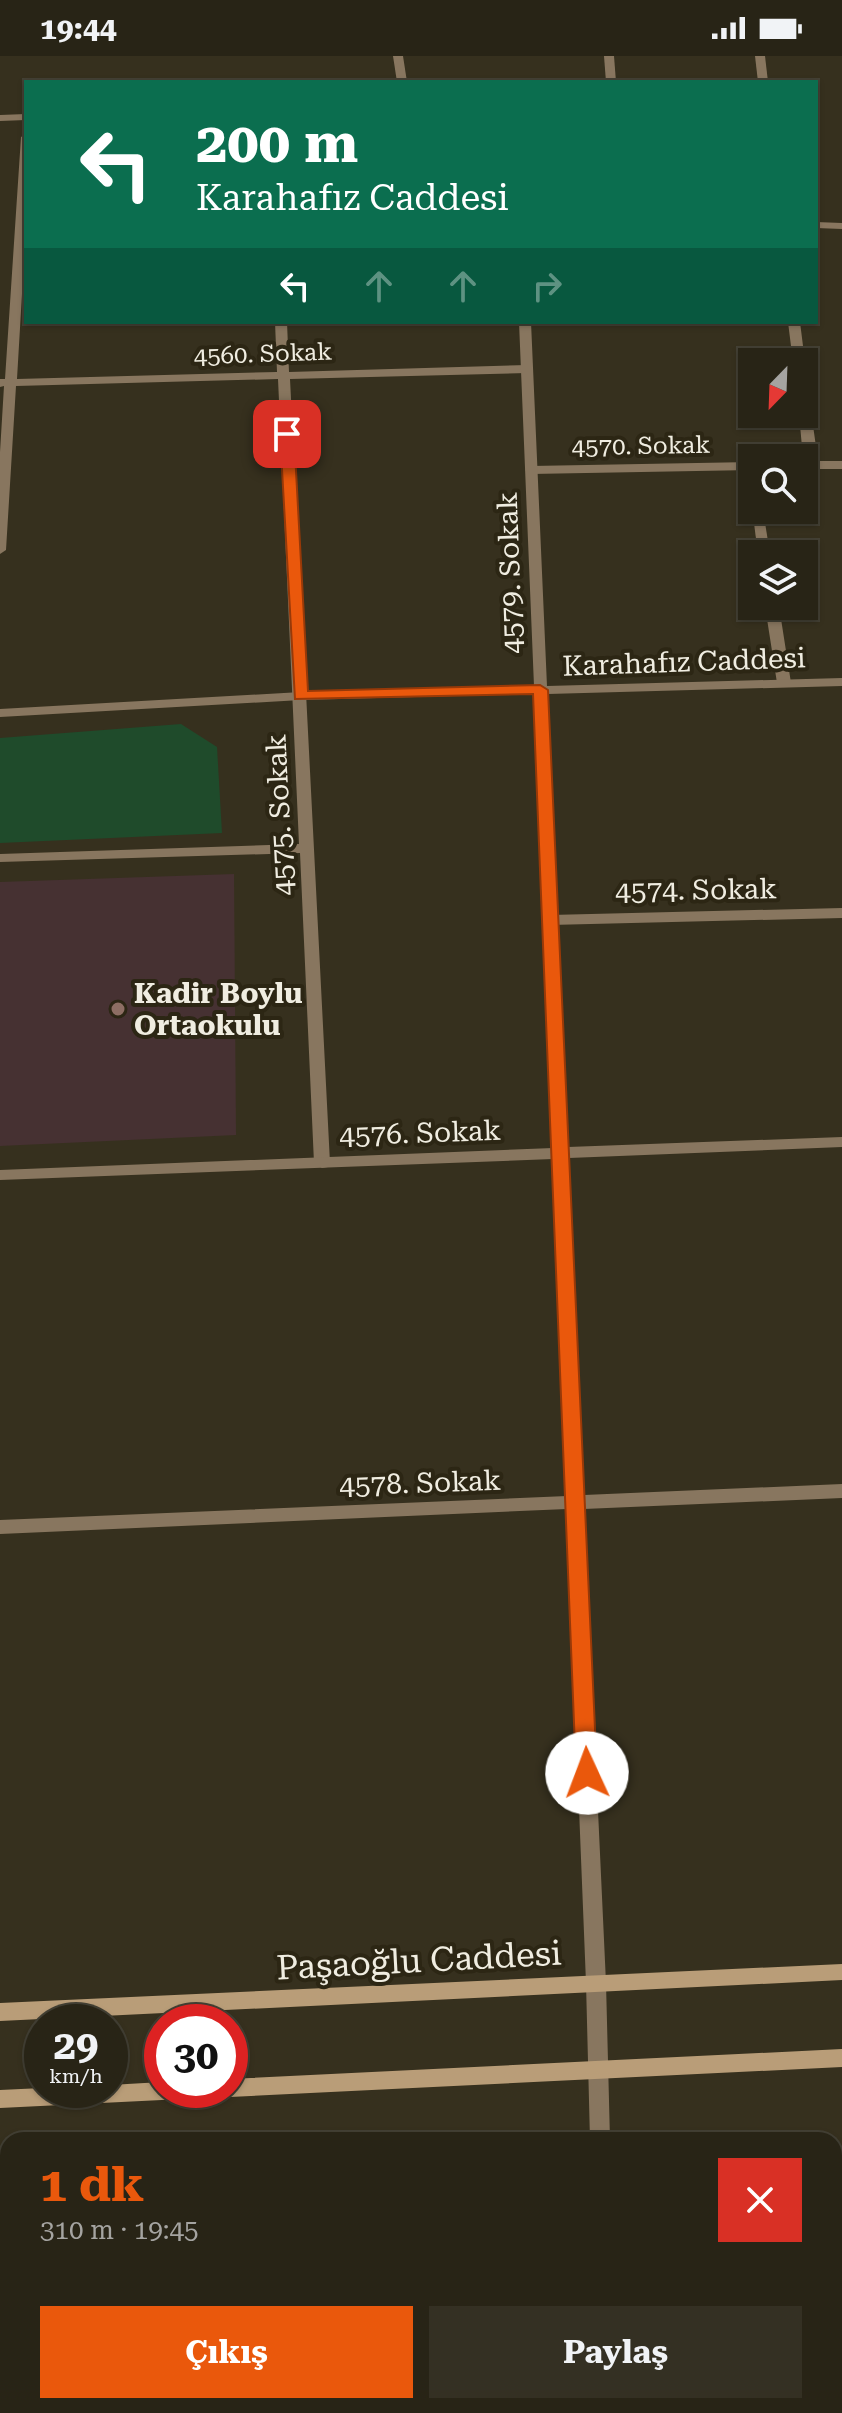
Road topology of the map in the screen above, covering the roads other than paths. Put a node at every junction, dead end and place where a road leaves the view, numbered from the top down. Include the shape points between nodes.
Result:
1 (398, 56) edge
2 (609, 56) edge
3 (760, 56) edge
4 (402, 80) edge
5 (611, 80) edge
6 (763, 80) edge
7 (24, 117) edge
8 (0, 118) edge
9 (24, 160) edge
10 (818, 225) edge
11 (842, 226) edge
12 (281, 324) edge
13 (525, 324) edge
14 (794, 324) edge
15 (797, 348) edge
16 (527, 369) junction
17 (284, 376) junction
18 (5, 383) edge
19 (818, 465) edge
20 (842, 465) edge
21 (531, 470) junction
22 (738, 471) edge
23 (0, 550) edge
24 (774, 620) edge
25 (842, 682) edge
26 (784, 683) junction
27 (540, 690) junction
28 (301, 696) junction
29 (0, 713) edge
30 (307, 848) junction
31 (0, 858) edge
32 (842, 913) edge
33 (550, 920) junction
34 (842, 1142) edge
35 (561, 1153) junction
36 (322, 1163) junction
37 (0, 1175) edge
38 (842, 1491) edge
39 (575, 1502) junction
40 (0, 1527) edge
41 (842, 1972) edge
42 (596, 1983) junction
43 (0, 2012) edge
44 (842, 2058) edge
45 (599, 2070) junction
46 (248, 2087) edge
47 (144, 2092) edge
48 (0, 2099) edge
49 (600, 2132) edge

1 - 4 street
2 - 5 street
3 - 6 street
7 - 8 street
9 - 18 street
10 - 11 street
12 - 17 street, 4575. Sokak
13 - 16 street, 4579. Sokak
14 - 15 street
16 - 17 street, 4560. Sokak
16 - 21 street, 4579. Sokak
17 - 18 street, 4560. Sokak
17 - 28 street, 4575. Sokak
18 - 23 street
19 - 20 street
21 - 22 street, 4570. Sokak
21 - 27 street, 4579. Sokak
24 - 26 street
25 - 26 street, Karahafız Caddesi
26 - 27 street, Karahafız Caddesi
27 - 28 street, Karahafız Caddesi
27 - 33 street, 4579. Sokak
28 - 29 street, Karahafız Caddesi
28 - 30 street, 4575. Sokak
30 - 31 street
30 - 36 street, 4575. Sokak
32 - 33 street, 4574. Sokak
33 - 35 street, 4579. Sokak
34 - 35 street, 4576. Sokak
35 - 36 street, 4576. Sokak
35 - 39 street, 4579. Sokak
36 - 37 street, 4576. Sokak
38 - 39 street, 4578. Sokak
39 - 40 street, 4578. Sokak
39 - 42 street, 4579. Sokak
41 - 42 street, Paşaoğlu Caddesi
42 - 43 street, Paşaoğlu Caddesi
42 - 45 street, 4579. Sokak
44 - 45 street
45 - 46 street
45 - 49 street, 4579. Sokak
47 - 48 street

